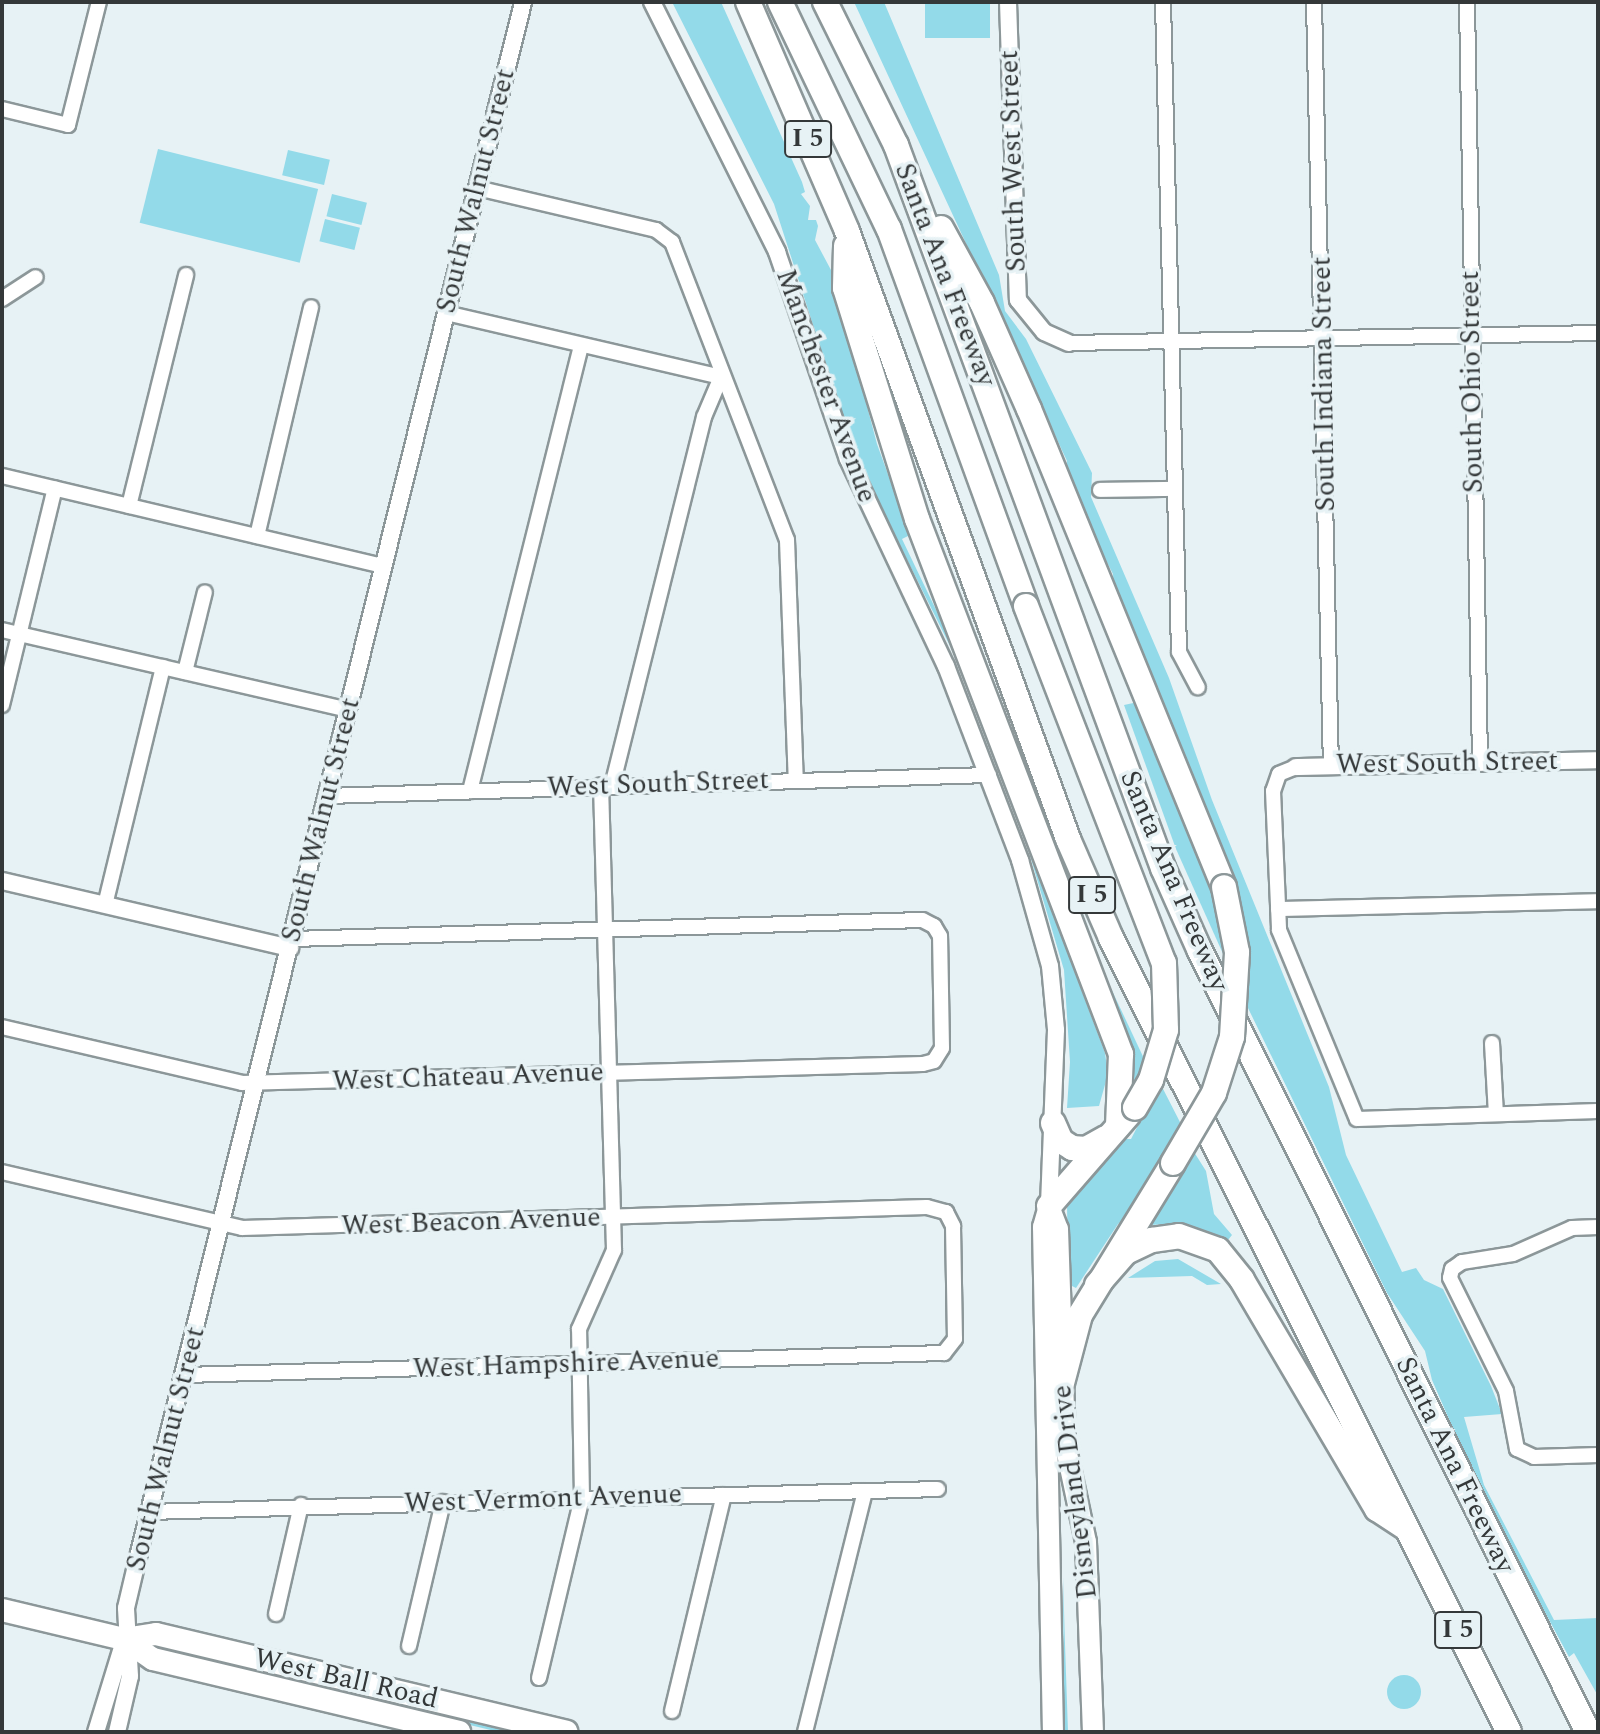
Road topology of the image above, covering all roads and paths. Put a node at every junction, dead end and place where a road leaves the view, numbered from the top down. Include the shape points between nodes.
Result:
1 (99, 2) edge
2 (523, 2) edge
3 (652, 2) edge
4 (748, 2) edge
5 (780, 2) edge
6 (825, 2) edge
7 (1008, 2) edge
8 (1163, 2) edge
9 (1314, 2) edge
10 (1467, 2) edge
11 (2, 109) edge
12 (896, 145) junction
13 (477, 188) junction
14 (847, 231) junction
15 (186, 275) dead end
16 (36, 277) dead end
17 (2, 299) edge
18 (311, 307) dead end
19 (446, 313) junction
20 (1598, 333) edge
21 (1471, 336) junction
22 (1323, 340) junction
23 (1069, 343) joint
24 (1172, 344) junction
25 (581, 346) junction
26 (721, 377) junction
27 (2, 476) edge
28 (55, 488) junction
29 (1174, 489) junction
30 (1100, 490) dead end
31 (129, 506) junction
32 (257, 536) junction
33 (384, 566) junction
34 (205, 592) dead end
35 (2, 630) edge
36 (20, 634) junction
37 (163, 667) junction
38 (185, 672) junction
39 (1198, 687) dead end
40 (2, 705) edge
41 (348, 710) junction
42 (1598, 760) edge
43 (1480, 763) junction
44 (1331, 766) junction
45 (1296, 767) joint
46 (989, 775) junction
47 (796, 780) junction
48 (606, 785) junction
49 (470, 791) junction
50 (327, 796) junction
51 (2, 881) edge
52 (1598, 901) edge
53 (105, 905) junction
54 (1278, 909) junction
55 (605, 930) junction
56 (292, 944) junction
57 (2, 1027) edge
58 (1492, 1043) dead end
59 (609, 1073) junction
60 (257, 1083) junction
61 (1598, 1111) edge
62 (1496, 1114) junction
63 (1053, 1123) junction
64 (1113, 1131) junction
65 (2, 1172) edge
66 (1049, 1206) junction
67 (614, 1217) junction
68 (223, 1223) junction
69 (1598, 1227) edge
70 (1439, 1258) dead end
71 (1453, 1268) junction
72 (1097, 1285) junction
73 (949, 1351) joint
74 (579, 1363) junction
75 (183, 1375) junction
76 (1061, 1387) junction
77 (1598, 1455) edge
78 (938, 1489) dead end
79 (865, 1491) junction
80 (724, 1495) junction
81 (582, 1497) junction
82 (443, 1502) junction
83 (301, 1505) junction
84 (149, 1512) junction
85 (1407, 1529) junction
86 (2, 1610) edge
87 (276, 1614) dead end
88 (1533, 1620) junction
89 (124, 1639) junction
90 (409, 1646) dead end
91 (539, 1678) dead end
92 (672, 1711) dead end
93 (1598, 1727) edge
94 (96, 1732) edge
95 (117, 1732) edge
96 (459, 1732) edge
97 (566, 1732) edge
98 (805, 1732) edge
99 (1053, 1732) edge
100 (1093, 1732) edge
101 (1509, 1732) edge
102 (1588, 1732) edge

1 - 11 street via 68,125
2 - 13 street, South Walnut Street
3 - 46 street, Manchester Avenue via 777,252 848,459 946,666
4 - 14 highway, I 5
5 - 64 highway, bridge via 889,229 1164,963 1166,1030 1151,1080
6 - 12 highway, Santa Ana Freeway / I 5
7 - 23 street, South West Street via 1018,300 1044,332
8 - 24 street
9 - 22 street, South Indiana Street
10 - 21 street, South Ohio Street
12 - 72 highway, bridge via 994,330 1224,887 1237,952 1232,1037 1214,1093
12 - 88 highway, Santa Ana Freeway / I 5 via 1169,882
13 - 19 street, South Walnut Street
13 - 26 street via 656,230 669,238
14 - 64 highway via 845,288 917,519 1121,1054
14 - 85 highway, I 5 via 1068,839 1153,1027
15 - 31 street
16 - 17 street
18 - 32 street
19 - 25 street
19 - 33 street, South Walnut Street
20 - 21 street
21 - 22 street
21 - 43 street, South Ohio Street
22 - 24 street
22 - 44 street, South Indiana Street
23 - 24 street
24 - 29 street
25 - 26 street
25 - 49 street
26 - 47 street via 789,552
26 - 48 street via 703,422
27 - 28 street
28 - 31 street
28 - 36 street
29 - 30 street
29 - 39 street via 1179,652
31 - 32 street
32 - 33 street
33 - 41 street, South Walnut Street
34 - 38 street
35 - 36 street
36 - 37 street
36 - 40 street
37 - 38 street
37 - 53 street
38 - 41 street
41 - 50 street, South Walnut Street
42 - 43 street, West South Street
43 - 44 street, West South Street
44 - 45 street, West South Street
45 - 54 street via 1279,774 1273,791
46 - 47 street, West South Street
46 - 63 street, Disneyland Drive via 1037,912 1050,966 1056,1030
47 - 48 street, West South Street
48 - 49 street, West South Street
48 - 55 street
49 - 50 street, West South Street
50 - 56 street, South Walnut Street
51 - 53 street
52 - 54 street
53 - 56 street
54 - 62 street via 1279,930 1357,1119
55 - 56 street
55 - 59 street
55 - 59 street, West Chateau Avenue via 917,920 934,926 940,941 943,1040 938,1058 923,1064
56 - 60 street, South Walnut Street
57 - 60 street, West Chateau Avenue
58 - 62 street
59 - 60 street, West Chateau Avenue
59 - 67 street
60 - 68 street, South Walnut Street
61 - 62 street
63 - 64 highway via 1061,1141 1072,1148 1086,1149
63 - 66 street, Disneyland Drive
64 - 66 highway
65 - 68 street, West Beacon Avenue
66 - 76 main road, Disneyland Drive via 1058,1229
66 - 99 main road, Disneyland Drive via 1043,1227
67 - 68 street, West Beacon Avenue via 242,1228
67 - 73 street, West Beacon Avenue via 927,1207 946,1212 953,1226 955,1339
67 - 74 street via 612,1259 582,1319
68 - 75 street, South Walnut Street
69 - 71 street via 1572,1228 1526,1250
70 - 71 street
71 - 77 street via 1452,1284 1510,1400 1520,1452 1534,1457
72 - 76 highway via 1074,1328
72 - 85 highway via 1126,1252 1152,1240 1179,1236 1218,1250 1242,1280 1377,1509
73 - 74 street, West Hampshire Avenue
74 - 75 street, West Hampshire Avenue
74 - 81 street
75 - 84 street, South Walnut Street
76 - 100 main road, Disneyland Drive via 1065,1444 1086,1542
78 - 79 street, West Vermont Avenue
79 - 80 street, West Vermont Avenue
79 - 98 street
80 - 81 street, West Vermont Avenue
80 - 92 street
81 - 82 street, West Vermont Avenue
81 - 91 street
82 - 83 street, West Vermont Avenue
82 - 90 street
83 - 84 street, West Vermont Avenue
83 - 87 street
84 - 89 street, South Walnut Street via 126,1608
85 - 101 highway, I 5
86 - 89 main road, West Ball Road
88 - 93 highway
88 - 102 highway, Santa Ana Freeway / I 5
89 - 94 street
89 - 95 street via 130,1676
89 - 96 main road, West Ball Road via 153,1659
89 - 97 main road, West Ball Road via 156,1634

